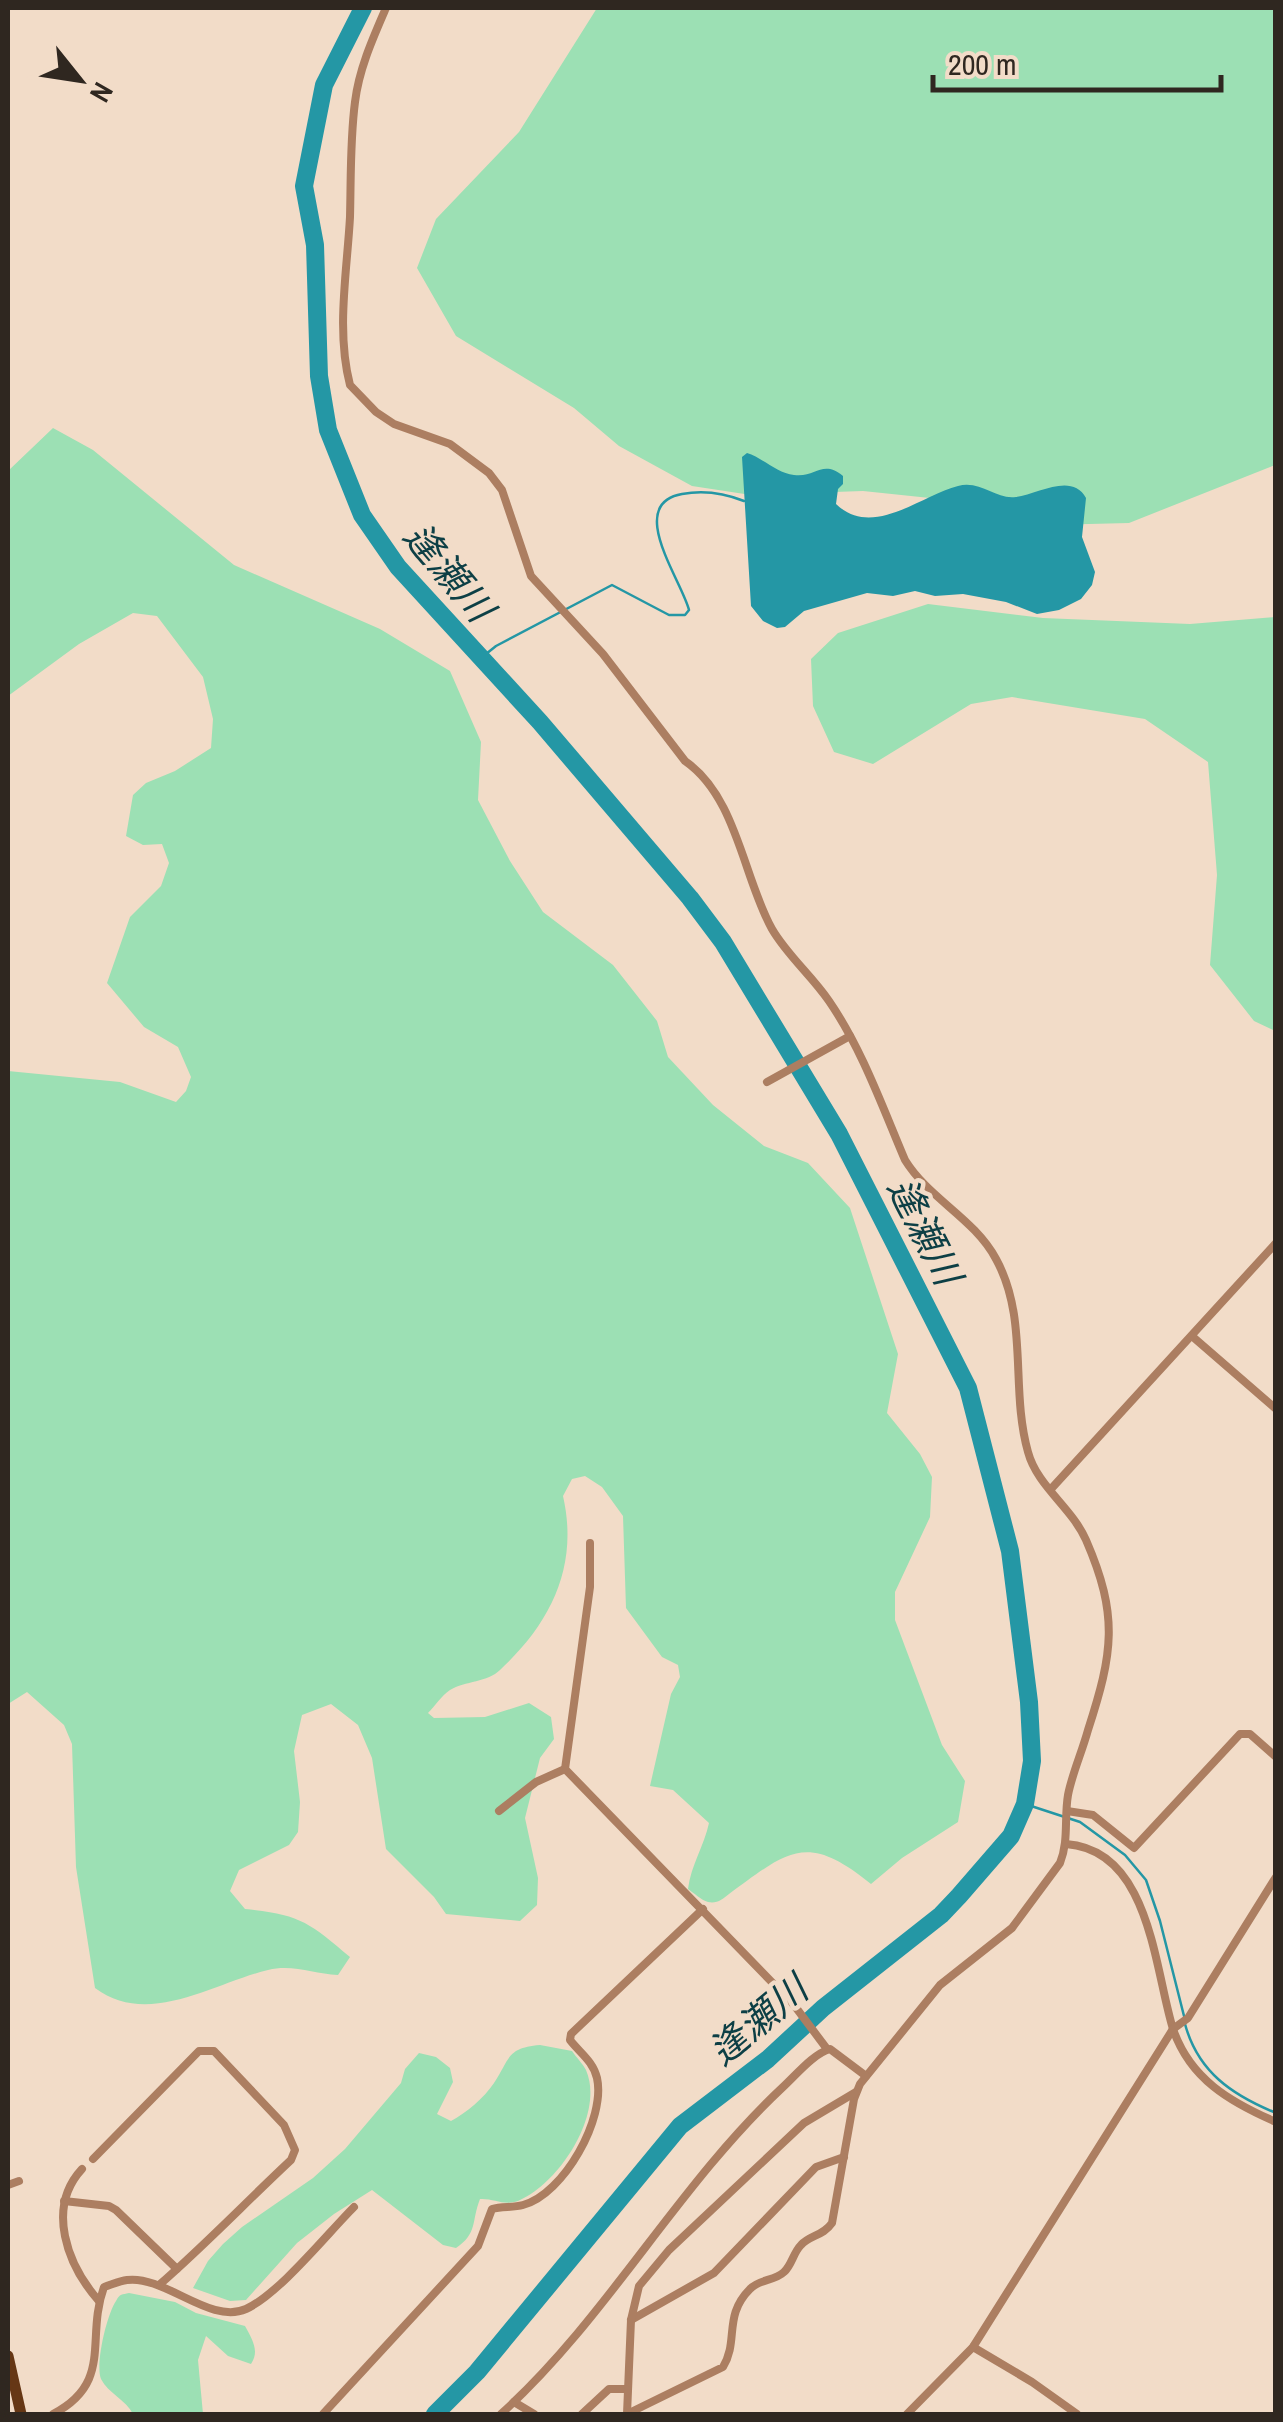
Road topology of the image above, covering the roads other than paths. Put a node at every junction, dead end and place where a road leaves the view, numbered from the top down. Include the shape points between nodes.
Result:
1 (386, 8) edge
2 (850, 1036) junction
3 (767, 1082) dead end
4 (1276, 1243) edge
5 (1193, 1337) junction
6 (1276, 1409) edge
7 (1051, 1489) junction
8 (590, 1543) dead end
9 (1276, 1757) edge
10 (565, 1769) junction
11 (498, 1812) dead end
12 (1067, 1813) junction
13 (1066, 1844) junction
14 (1276, 1878) edge
15 (703, 1909) junction
16 (1176, 2027) junction
17 (825, 2046) junction
18 (866, 2076) junction
19 (856, 2092) junction
20 (1276, 2122) edge
21 (844, 2157) junction
22 (93, 2159) dead end
23 (82, 2169) dead end
24 (19, 2181) dead end
25 (8, 2185) edge
26 (64, 2201) junction
27 (354, 2206) dead end
28 (642, 2251) junction
29 (658, 2262) junction
30 (176, 2269) junction
31 (158, 2286) junction
32 (99, 2301) junction
33 (631, 2320) junction
34 (973, 2346) junction
35 (8, 2356) edge
36 (626, 2389) junction
37 (514, 2402) junction
38 (22, 2414) edge
39 (53, 2414) edge
40 (322, 2414) edge
41 (501, 2414) edge
42 (534, 2414) edge
43 (582, 2414) edge
44 (627, 2414) edge
45 (907, 2414) edge
46 (1076, 2414) edge

1 - 2 street via 355,102 343,279 350,385 394,424 450,444 490,472 531,576 603,654 685,761 702,772 772,928
2 - 3 street
2 - 7 street via 912,1171 976,1229 1003,1272 1014,1314 1028,1453
4 - 5 street
5 - 6 street
5 - 7 street
7 - 12 street via 1076,1518 1110,1617 1109,1647
8 - 10 street
9 - 12 street via 1250,1734 1240,1734 1134,1848 1093,1815
10 - 11 street
10 - 15 street
12 - 13 street
13 - 16 street via 1099,1853 1139,1900
13 - 18 street via 1060,1863 1012,1928 940,1984
14 - 16 street
15 - 17 street
15 - 40 street via 571,2034 596,2076 598,2106 587,2137 558,2180 525,2205 492,2209 471,2254
16 - 20 street via 1186,2057 1217,2092
16 - 34 street
17 - 18 street
17 - 28 street via 757,2111
18 - 19 street
19 - 21 street
19 - 29 street via 804,2123
21 - 33 street via 816,2167 714,2272
21 - 44 street via 830,2226 798,2248 786,2271 746,2293 732,2317 723,2368
22 - 30 street via 199,2051 214,2051 284,2125 295,2150 291,2160
23 - 26 street
24 - 25 street
26 - 30 street via 116,2210
26 - 32 street via 64,2234
27 - 31 street via 242,2312 218,2312
28 - 29 street
28 - 37 street
29 - 33 street via 639,2286
30 - 31 street
31 - 32 street via 129,2280 104,2287
32 - 39 street via 88,2386 74,2404
33 - 36 street
34 - 45 street
34 - 46 street
35 - 38 main road
36 - 43 street via 609,2389
36 - 44 street
37 - 41 street
37 - 42 street

